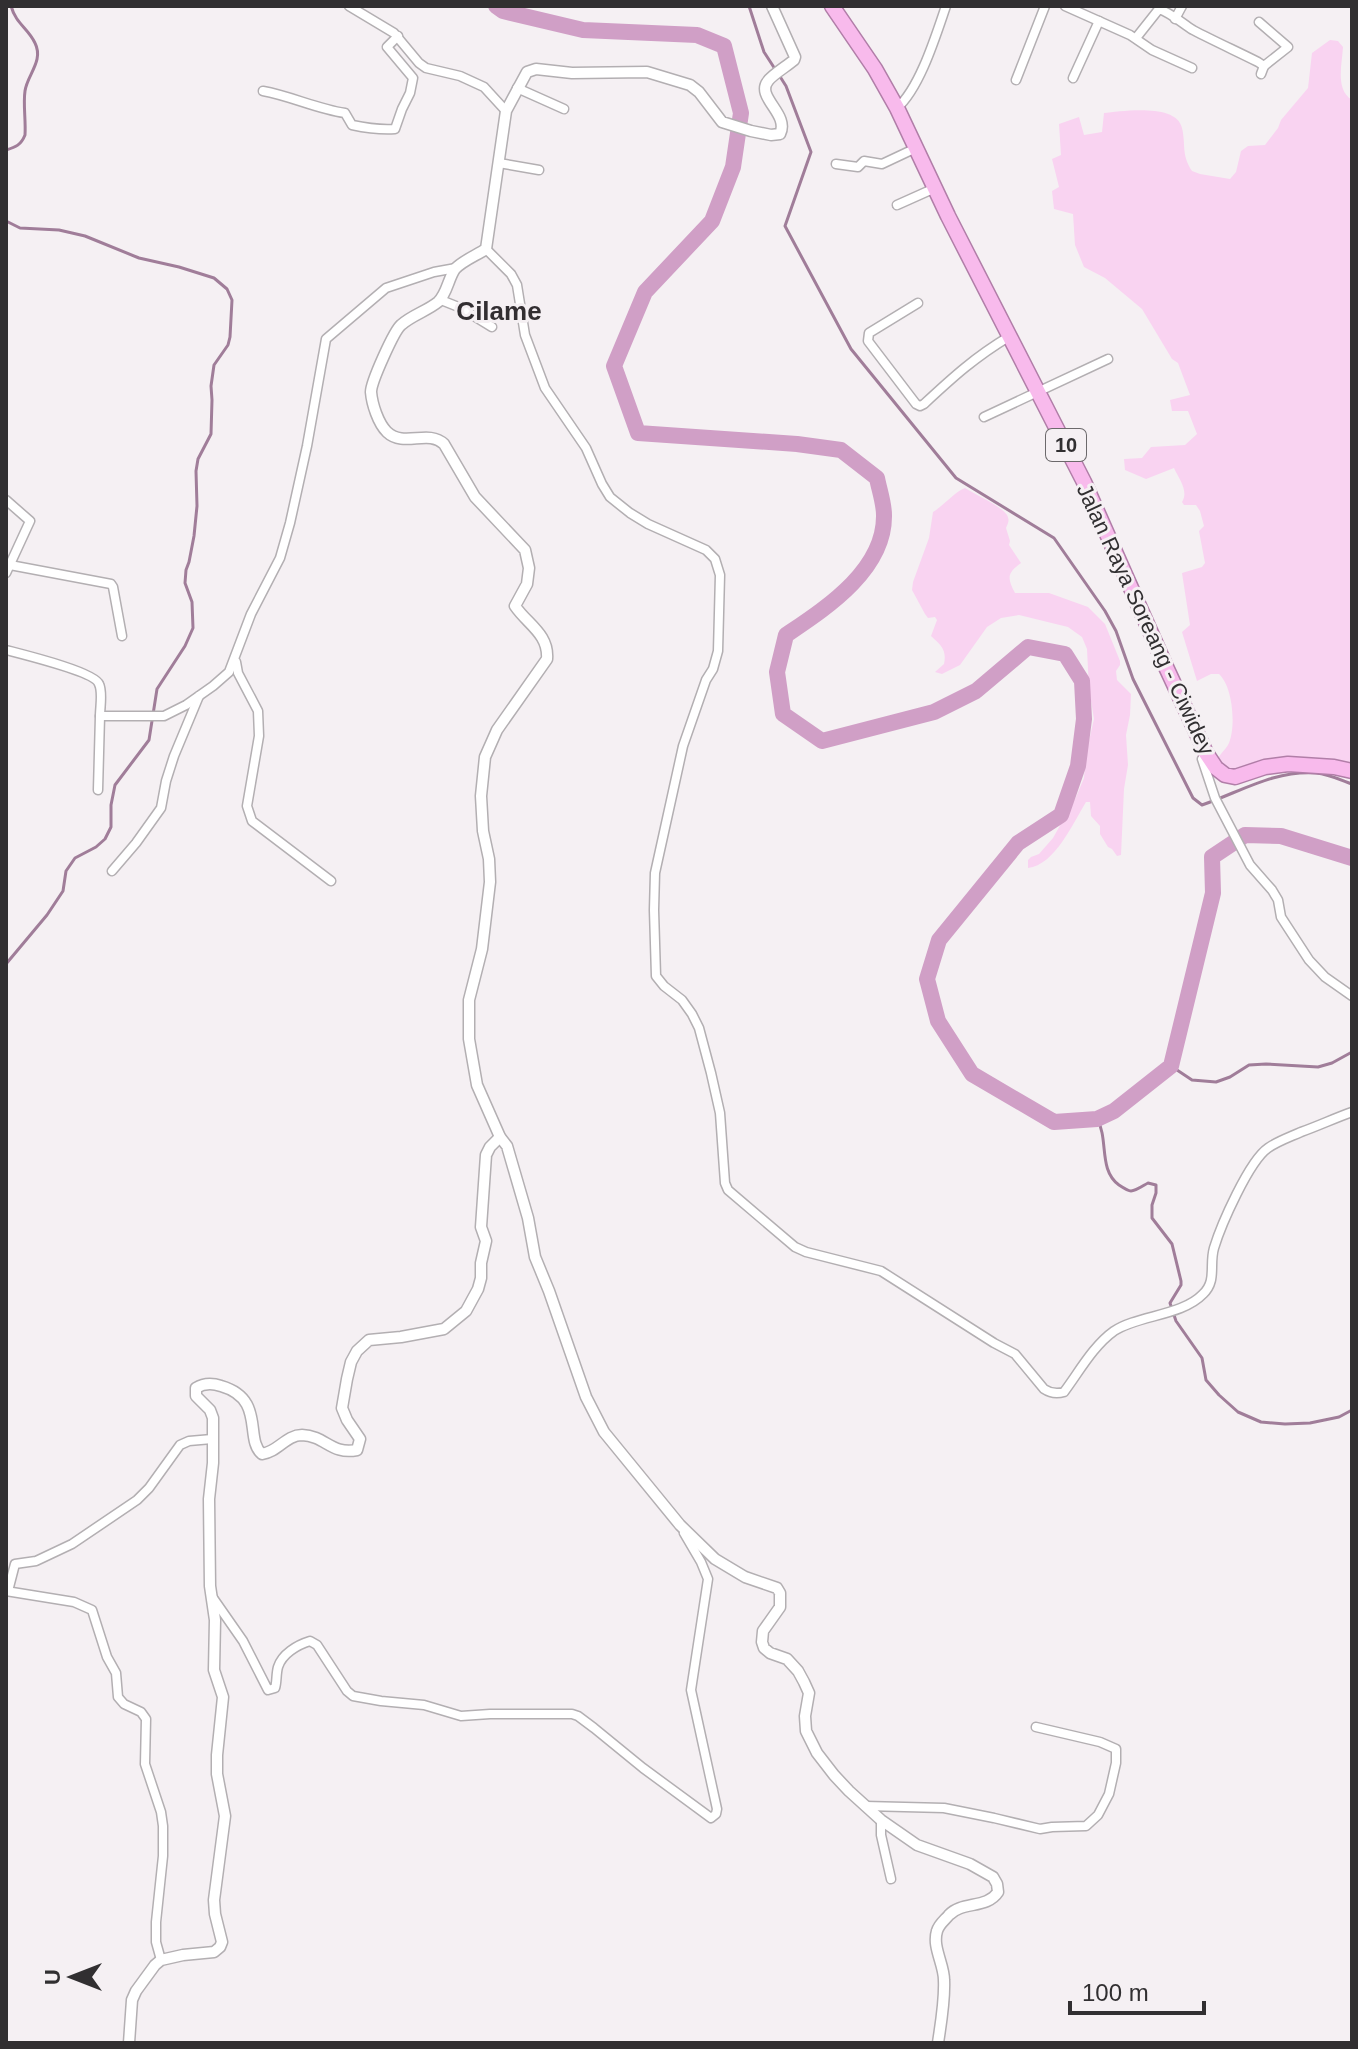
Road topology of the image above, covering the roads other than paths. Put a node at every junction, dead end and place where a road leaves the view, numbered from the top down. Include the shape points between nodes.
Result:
1 (349, 6) edge
2 (772, 6) edge
3 (946, 6) edge
4 (1045, 6) edge
5 (1065, 6) edge
6 (1182, 6) edge
7 (834, 7) edge
8 (1175, 19) junction
9 (1099, 21) junction
10 (1259, 22) dead end
11 (398, 36) junction
12 (1136, 38) junction
13 (1192, 68) dead end
14 (1073, 78) dead end
15 (1016, 80) dead end
16 (517, 88) junction
17 (263, 91) dead end
18 (897, 108) junction
19 (564, 109) dead end
20 (506, 111) junction
21 (916, 148) junction
22 (499, 163) junction
23 (836, 164) dead end
24 (539, 170) dead end
25 (935, 188) junction
26 (897, 205) dead end
27 (486, 249) junction
28 (456, 268) junction
29 (441, 300) junction
30 (918, 303) dead end
31 (492, 327) dead end
32 (1010, 336) junction
33 (1108, 359) dead end
34 (1038, 391) junction
35 (984, 417) dead end
36 (6, 500) edge
37 (8, 569) edge
38 (122, 636) dead end
39 (6, 650) edge
40 (235, 657) junction
41 (199, 696) junction
42 (100, 716) junction
43 (1206, 753) junction
44 (1352, 771) edge
45 (98, 790) dead end
46 (112, 871) dead end
47 (331, 881) dead end
48 (1352, 996) edge
49 (1352, 1112) edge
50 (500, 1137) junction
51 (212, 1439) junction
52 (680, 1525) junction
53 (7, 1591) edge
54 (211, 1596) junction
55 (1036, 1727) dead end
56 (864, 1806) junction
57 (881, 1820) junction
58 (891, 1879) dead end
59 (161, 1960) junction
60 (129, 2043) edge
61 (938, 2043) edge

1 - 11 street
2 - 16 street via 795,53 765,86 782,121 780,134 722,122 690,85 647,72 531,70
3 - 18 street via 911,92
4 - 15 street
5 - 9 street
6 - 8 street
7 - 18 highway, Jalan Raya Soreang - Ciwidey / 10
8 - 10 street via 1262,70 1288,46
8 - 12 street via 1159,9
9 - 12 street
9 - 14 street
11 - 17 street via 387,47 413,78 395,129 352,125 345,113
11 - 20 street via 426,68 484,87
12 - 13 street
16 - 19 street
16 - 20 street
18 - 21 highway, Jalan Raya Soreang - Ciwidey / 10
20 - 22 street
21 - 23 street via 882,164
21 - 25 highway, Jalan Raya Soreang - Ciwidey / 10
22 - 24 street
22 - 27 street
25 - 26 street
25 - 32 highway, Jalan Raya Soreang - Ciwidey / 10
27 - 28 street
27 - 49 street via 517,285 525,335 545,388 586,448 610,497 648,524 706,550 720,575 718,651 683,746 655,873 654,910 656,976 682,1000 699,1028 720,1113 728,1190 795,1247 881,1271 1015,1354 1050,1393 1064,1392 1116,1330 1201,1297 1211,1284 1217,1240 1250,1167 1264,1151
28 - 29 street
28 - 40 street via 386,288 326,339 280,558
29 - 31 street
29 - 50 street via 400,326 373,384 376,413 394,437 438,438 475,497 525,550 527,584 515,606 548,651 497,730 485,757 482,783 490,882 468,1021 477,1085
30 - 32 street via 867,337 920,406 981,353
32 - 34 highway, Jalan Raya Soreang - Ciwidey / 10
33 - 34 street
34 - 35 street
34 - 43 highway, Jalan Raya Soreang - Ciwidey / 10
36 - 37 street via 30,521
37 - 38 street via 111,584
39 - 42 street via 96,680
40 - 41 street via 229,672
40 - 47 street via 258,711 247,806 252,821
41 - 42 street via 164,716
41 - 46 street via 174,756 161,808
42 - 45 street
43 - 44 highway, Jalan Raya Soreang - Ciwidey / 10 via 1216,768 1235,777 1288,764
43 - 48 street via 1202,759 1215,798 1250,865 1278,900 1281,917 1309,960
50 - 51 street via 486,1155 481,1227 486,1241 471,1305 440,1331 369,1340 357,1351 342,1408 360,1439 357,1450 337,1450 304,1435 268,1454 259,1453 244,1400 225,1387 204,1384 195,1394 212,1415
50 - 52 street via 528,1218 535,1257 595,1417
51 - 53 street via 180,1445 143,1495 72,1544 36,1561 15,1564
51 - 54 street
52 - 54 street via 708,1579 691,1690 717,1809 711,1818 572,1714 461,1716 424,1705 353,1696 310,1641 282,1660 275,1688 268,1690 243,1641
52 - 56 street via 728,1568 777,1588 780,1607 763,1631 764,1648 798,1671 809,1693 809,1737 834,1775
53 - 59 street via 92,1610 116,1673 118,1697 146,1719 145,1764 163,1826 156,1922
54 - 59 street via 214,1670 223,1697 217,1774 225,1827 214,1900 222,1942 214,1952
55 - 56 street via 1116,1749 1109,1794 1090,1825 1040,1829 944,1808
56 - 57 street
57 - 58 street
57 - 61 street via 917,1845 970,1864 998,1886 993,1899 956,1909 938,1930 944,1994
59 - 60 street via 136,1991

